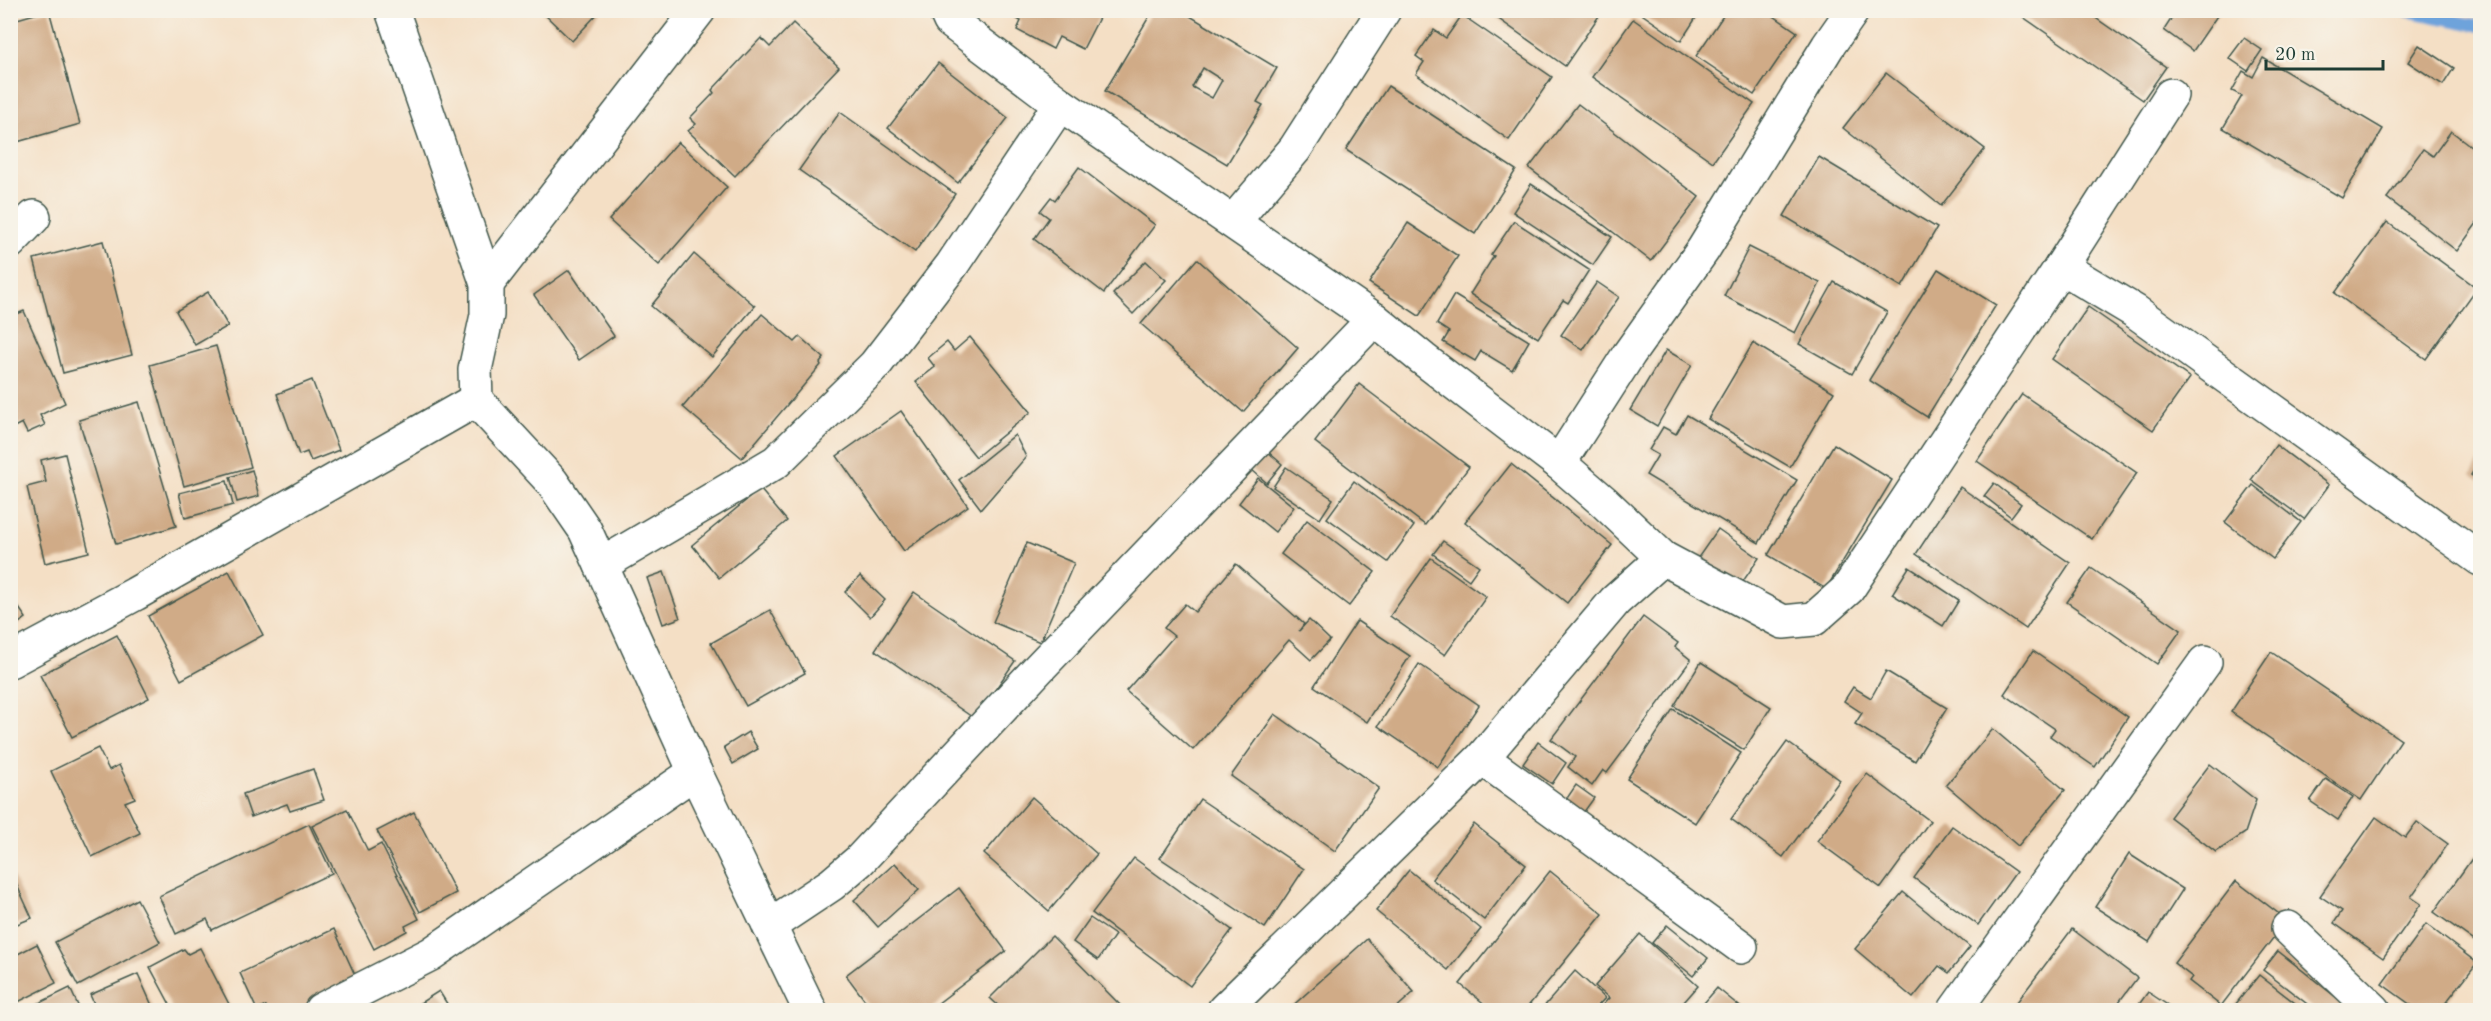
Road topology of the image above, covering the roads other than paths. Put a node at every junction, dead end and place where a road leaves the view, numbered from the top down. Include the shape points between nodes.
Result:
1 (392, 10) edge
2 (699, 10) edge
3 (945, 10) edge
4 (1384, 10) edge
5 (1853, 10) edge
6 (2171, 95) dead end
7 (1060, 104) junction
8 (34, 217) dead end
9 (1233, 222) junction
10 (10, 242) edge
11 (2061, 267) junction
12 (487, 284) junction
13 (1374, 319) junction
14 (476, 400) junction
15 (1559, 464) junction
16 (1663, 558) junction
17 (2481, 560) edge
18 (601, 565) junction
19 (10, 661) edge
20 (2205, 662) dead end
21 (1482, 758) junction
22 (694, 772) junction
23 (769, 926) junction
24 (2288, 928) dead end
25 (1741, 947) dead end
26 (321, 1011) edge
27 (810, 1011) edge
28 (1224, 1011) edge
29 (1955, 1011) edge
30 (2374, 1011) edge

1 - 12 street
2 - 12 street
3 - 7 street via 950,21
4 - 9 street via 1295,149
5 - 15 street via 1703,250 1629,354
6 - 11 street
7 - 9 street
7 - 18 street via 952,264 875,365 776,462
8 - 10 street
9 - 13 street
11 - 16 street via 1848,589 1814,619 1783,622
11 - 17 street via 2136,312
12 - 14 street via 487,315 475,370
13 - 15 street
13 - 23 street via 859,861
14 - 18 street via 552,482 585,530
14 - 19 street
15 - 16 street
16 - 21 street via 1615,601
18 - 22 street
20 - 29 street
21 - 25 street
21 - 28 street
22 - 23 street
22 - 26 street via 431,954
23 - 27 street
24 - 30 street

